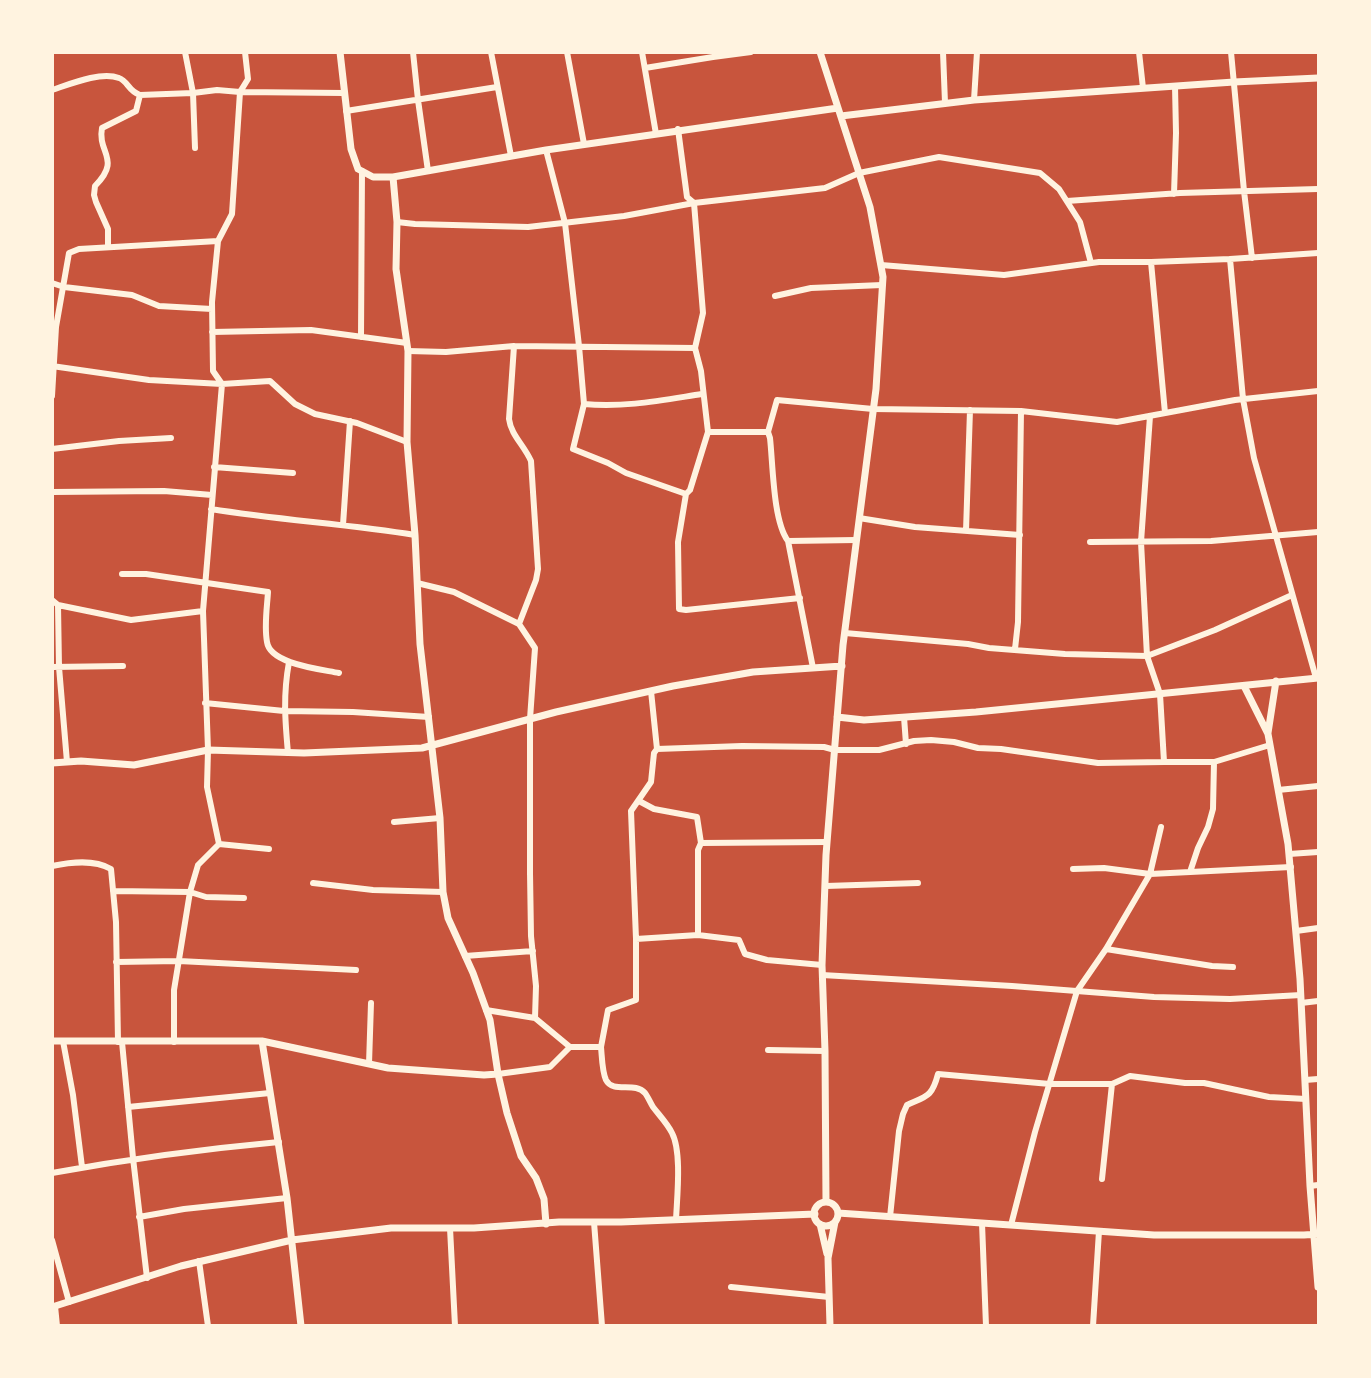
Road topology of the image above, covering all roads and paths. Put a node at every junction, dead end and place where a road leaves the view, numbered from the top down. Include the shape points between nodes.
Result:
1 (185, 52) edge
2 (245, 52) edge
3 (340, 52) edge
4 (413, 52) edge
5 (491, 52) edge
6 (567, 52) edge
7 (642, 52) edge
8 (751, 52) edge
9 (820, 52) edge
10 (943, 52) edge
11 (977, 52) edge
12 (1139, 52) edge
13 (1231, 52) edge
14 (722, 54) edge
15 (645, 68) junction
16 (1318, 78) edge
17 (1234, 82) junction
18 (1175, 86) junction
19 (497, 87) junction
20 (1143, 88) junction
21 (52, 90) edge
22 (240, 92) junction
23 (193, 93) junction
24 (344, 93) junction
25 (140, 95) junction
26 (418, 100) junction
27 (974, 100) junction
28 (945, 103) junction
29 (346, 111) junction
30 (840, 112) junction
31 (678, 130) junction
32 (656, 134) junction
33 (584, 144) junction
34 (195, 148) dead end
35 (546, 150) junction
36 (511, 156) junction
37 (362, 171) junction
38 (428, 171) junction
39 (859, 173) junction
40 (393, 177) junction
41 (1318, 189) edge
42 (1244, 191) junction
43 (1174, 194) junction
44 (1067, 201) junction
45 (694, 204) junction
46 (397, 222) junction
47 (565, 223) junction
48 (218, 241) junction
49 (108, 247) junction
50 (1318, 253) edge
51 (1252, 258) junction
52 (1230, 259) junction
53 (1151, 262) junction
54 (1091, 263) junction
55 (881, 265) junction
56 (52, 283) edge
57 (883, 285) junction
58 (64, 287) junction
59 (775, 296) dead end
60 (212, 309) junction
61 (212, 332) junction
62 (361, 337) junction
63 (514, 346) junction
64 (579, 346) junction
65 (408, 347) junction
66 (695, 348) junction
67 (53, 366) edge
68 (222, 384) junction
69 (1318, 391) edge
70 (702, 394) junction
71 (52, 396) edge
72 (1243, 399) junction
73 (584, 404) junction
74 (873, 409) junction
75 (970, 410) junction
76 (1021, 411) junction
77 (1165, 413) junction
78 (1150, 416) junction
79 (349, 421) junction
80 (708, 432) junction
81 (768, 432) junction
82 (171, 438) dead end
83 (407, 442) junction
84 (52, 449) edge
85 (214, 467) junction
86 (293, 473) dead end
87 (52, 492) edge
88 (686, 494) junction
89 (212, 495) junction
90 (211, 509) junction
91 (859, 518) junction
92 (342, 525) junction
93 (966, 531) junction
94 (1318, 532) edge
95 (415, 535) junction
96 (1020, 535) junction
97 (1276, 536) junction
98 (856, 540) junction
99 (788, 541) junction
100 (1090, 542) dead end
101 (1141, 542) junction
102 (122, 574) dead end
103 (417, 583) junction
104 (205, 584) junction
105 (1293, 595) junction
106 (800, 598) junction
107 (55, 602) edge
108 (203, 611) junction
109 (519, 624) junction
110 (845, 633) junction
111 (1015, 649) junction
112 (1147, 656) junction
113 (289, 662) junction
114 (123, 666) dead end
115 (842, 666) junction
116 (56, 667) edge
117 (813, 668) junction
118 (339, 673) dead end
119 (1317, 678) edge
120 (1276, 681) junction
121 (1244, 686) junction
122 (651, 691) junction
123 (1160, 694) junction
124 (205, 703) junction
125 (284, 711) junction
126 (429, 717) junction
127 (837, 717) junction
128 (904, 717) junction
129 (530, 719) junction
130 (1268, 734) junction
131 (906, 744) junction
132 (1270, 745) junction
133 (432, 746) junction
134 (657, 749) junction
135 (208, 750) junction
136 (835, 750) junction
137 (288, 753) junction
138 (67, 762) junction
139 (1164, 762) junction
140 (1214, 762) junction
141 (52, 763) edge
142 (1318, 786) edge
143 (1278, 790) junction
144 (639, 802) junction
145 (440, 818) junction
146 (394, 822) dead end
147 (1161, 827) dead end
148 (827, 842) junction
149 (701, 843) junction
150 (219, 844) junction
151 (269, 849) dead end
152 (1318, 852) edge
153 (1289, 855) junction
154 (52, 866) edge
155 (1290, 867) junction
156 (1073, 869) dead end
157 (1190, 872) junction
158 (1150, 874) junction
159 (313, 883) dead end
160 (918, 883) dead end
161 (826, 886) junction
162 (113, 891) junction
163 (190, 892) junction
164 (443, 892) junction
165 (244, 898) dead end
166 (1318, 928) edge
167 (1296, 931) junction
168 (698, 935) junction
169 (636, 939) junction
170 (1105, 949) junction
171 (533, 951) junction
172 (465, 956) junction
173 (116, 961) junction
174 (179, 961) junction
175 (821, 965) junction
176 (1233, 967) dead end
177 (356, 970) dead end
178 (821, 975) junction
179 (1077, 991) junction
180 (1301, 999) junction
181 (1318, 1001) edge
182 (372, 1003) dead end
183 (486, 1010) junction
184 (535, 1018) junction
185 (52, 1041) edge
186 (63, 1041) junction
187 (262, 1041) junction
188 (120, 1042) junction
189 (174, 1042) junction
190 (570, 1047) junction
191 (601, 1047) junction
192 (768, 1050) dead end
193 (825, 1051) junction
194 (369, 1064) junction
195 (498, 1074) junction
196 (1318, 1079) edge
197 (1305, 1080) junction
198 (1050, 1084) junction
199 (1112, 1084) junction
200 (270, 1093) junction
201 (1306, 1099) junction
202 (128, 1107) junction
203 (279, 1142) junction
204 (133, 1158) junction
205 (82, 1167) junction
206 (52, 1172) edge
207 (1102, 1179) dead end
208 (1314, 1186) edge
209 (287, 1198) junction
210 (826, 1202) junction
211 (815, 1214) junction
212 (139, 1217) junction
213 (836, 1217) junction
214 (890, 1217) junction
215 (677, 1220) junction
216 (594, 1222) junction
217 (982, 1223) junction
218 (546, 1224) junction
219 (820, 1224) junction
220 (1011, 1225) junction
221 (450, 1228) junction
222 (1099, 1231) junction
223 (1317, 1234) edge
224 (52, 1240) edge
225 (292, 1240) junction
226 (828, 1258) junction
227 (199, 1261) junction
228 (147, 1278) junction
229 (731, 1287) dead end
230 (1318, 1287) edge
231 (829, 1297) junction
232 (69, 1302) junction
233 (54, 1307) edge
234 (57, 1325) edge
235 (208, 1325) edge
236 (301, 1325) edge
237 (454, 1325) edge
238 (601, 1325) edge
239 (830, 1325) edge
240 (986, 1325) edge
241 (1093, 1325) edge

1 - 23 street
2 - 22 street via 248,79
3 - 24 street
4 - 26 street
5 - 19 street
6 - 33 street
7 - 15 street
8 - 14 street
9 - 30 street
10 - 28 street
11 - 27 street
12 - 20 street
13 - 17 street
14 - 15 street
15 - 32 street
16 - 17 street
17 - 18 street
17 - 42 street
18 - 20 street
18 - 43 street
19 - 26 street
19 - 36 street
20 - 27 street
21 - 25 street via 91,78 115,77
22 - 23 street
22 - 24 street
22 - 48 street via 232,214
23 - 25 street
23 - 34 street
24 - 29 street
25 - 49 street via 136,111 111,122 101,135 107,169 94,195 108,229
26 - 29 street
26 - 38 street
27 - 28 street
28 - 30 street
29 - 37 street via 351,149
30 - 31 street
30 - 39 street
31 - 32 street
31 - 45 street via 687,197
32 - 33 street
33 - 35 street
35 - 36 street
35 - 47 street
36 - 38 street
37 - 40 street via 373,177
37 - 62 street
38 - 40 street
39 - 44 street via 939,157 1040,173
39 - 45 street via 825,188
39 - 55 street
40 - 46 street
41 - 42 street
42 - 43 street
42 - 51 street
43 - 44 street
44 - 54 street via 1080,222
45 - 47 street
45 - 66 street via 703,313
46 - 47 street via 528,227
46 - 65 street via 396,268
47 - 64 street
48 - 49 street
48 - 60 street
49 - 58 street via 69,253
50 - 51 street
51 - 52 street
52 - 53 street
52 - 72 street
53 - 54 street
53 - 77 street
54 - 55 street via 1004,275
55 - 57 street
56 - 58 street
57 - 59 street via 811,288
57 - 74 street
58 - 60 street via 132,295 159,306
58 - 67 street
60 - 61 street
61 - 62 street via 311,330
61 - 68 street via 213,371
62 - 65 street
63 - 64 street
63 - 65 street via 446,352
63 - 109 street via 509,419 531,461 538,569
64 - 66 street
64 - 73 street
65 - 83 street
66 - 70 street
67 - 68 street via 149,380
67 - 71 street
68 - 79 street via 270,381 295,404 315,414
68 - 85 street
69 - 72 street
70 - 73 street via 640,404
70 - 80 street
72 - 77 street
72 - 97 street
73 - 88 street via 573,449
74 - 75 street
74 - 81 street via 777,400
74 - 91 street
75 - 76 street
75 - 93 street
76 - 78 street via 1117,422
76 - 96 street
77 - 78 street
78 - 101 street
79 - 83 street
79 - 92 street
80 - 81 street
80 - 88 street
81 - 99 street via 778,518
82 - 84 street
83 - 95 street
85 - 86 street
85 - 89 street
87 - 89 street
88 - 106 street via 678,542 679,609
89 - 90 street
90 - 92 street
90 - 104 street
91 - 93 street
91 - 98 street
92 - 95 street
93 - 96 street
94 - 97 street
95 - 103 street
96 - 111 street
97 - 101 street
97 - 105 street
98 - 99 street
98 - 110 street
99 - 106 street
100 - 101 street
101 - 112 street
102 - 104 street
103 - 109 street via 454,592
103 - 126 street
104 - 108 street
104 - 113 street via 268,592 267,644 271,652
105 - 112 street
105 - 119 street
106 - 117 street
107 - 108 street via 131,620
107 - 116 street
108 - 124 street
109 - 129 street via 535,648
110 - 111 street
110 - 115 street
111 - 112 street
112 - 123 street
113 - 118 street
113 - 125 street
114 - 116 street
115 - 117 street
115 - 127 street
116 - 138 street
117 - 122 street via 753,672
119 - 120 street
120 - 121 street
120 - 130 street
121 - 123 street
121 - 130 street
122 - 129 street
122 - 134 street
123 - 128 street
123 - 139 street
124 - 125 street
124 - 135 street
125 - 126 street
125 - 137 street
126 - 133 street
127 - 128 street
127 - 136 street
128 - 131 street
129 - 133 street
129 - 171 street
130 - 132 street
131 - 136 street via 878,750
131 - 139 street via 930,740 1098,763
132 - 140 street
132 - 143 street
133 - 137 street
133 - 145 street
134 - 136 street via 796,746
134 - 144 street via 651,782
135 - 137 street
135 - 138 street via 134,765
135 - 150 street via 207,786
136 - 148 street
138 - 141 street
139 - 140 street
140 - 157 street via 1213,809
142 - 143 street
143 - 153 street
144 - 149 street via 697,817
144 - 169 street via 631,811
145 - 146 street
145 - 164 street
147 - 158 street
148 - 149 street
148 - 161 street
149 - 168 street
150 - 151 street
150 - 163 street via 198,865
152 - 153 street
153 - 155 street
154 - 162 street via 104,865 111,869
155 - 157 street
155 - 167 street
156 - 158 street
157 - 158 street
158 - 170 street
159 - 164 street
160 - 161 street
161 - 175 street
162 - 163 street
162 - 173 street
163 - 165 street
163 - 174 street
164 - 172 street via 447,918
166 - 167 street
167 - 180 street
168 - 169 street
168 - 175 street via 739,940 745,954 768,960
169 - 191 street via 636,1000 608,1010
170 - 176 street
170 - 179 street
171 - 172 street
171 - 184 street
172 - 183 street
173 - 174 street
173 - 188 street
174 - 177 street
174 - 189 street
175 - 178 street
178 - 179 street
178 - 193 street
179 - 180 street via 1154,998
179 - 198 street
180 - 181 street
180 - 197 street
182 - 194 street
183 - 184 street
183 - 195 street
184 - 190 street
185 - 186 street
186 - 188 street
186 - 205 street
187 - 189 street
187 - 194 street
187 - 200 street
188 - 189 street
188 - 202 street
190 - 191 street
190 - 195 street via 550,1067
191 - 215 street via 608,1083 639,1088 673,1133 678,1158
192 - 193 street
193 - 210 street
194 - 195 street
195 - 218 street via 521,1156 544,1199
196 - 197 street
197 - 201 street
198 - 199 street
198 - 214 street via 938,1074 929,1096 907,1105 902,1114
198 - 220 street
199 - 201 street via 1130,1076
199 - 207 street
200 - 202 street
200 - 203 street
201 - 208 street
202 - 204 street
203 - 204 street
203 - 209 street
204 - 205 street
204 - 212 street
205 - 206 street
208 - 223 street
209 - 212 street
209 - 225 street
210 - 211 street
210 - 213 street via 833,1204
211 - 215 street
211 - 219 street
212 - 228 street
213 - 214 street
213 - 219 street via 828,1225
213 - 226 street
214 - 217 street
215 - 216 street
216 - 218 street
216 - 238 street
217 - 220 street
217 - 240 street
218 - 221 street
219 - 226 street
220 - 222 street
221 - 225 street via 391,1228
221 - 237 street
222 - 223 street
222 - 241 street
223 - 230 street
224 - 232 street
225 - 227 street
225 - 236 street
226 - 231 street
227 - 228 street
227 - 235 street
228 - 232 street
229 - 231 street
231 - 239 street
232 - 233 street
233 - 234 street

